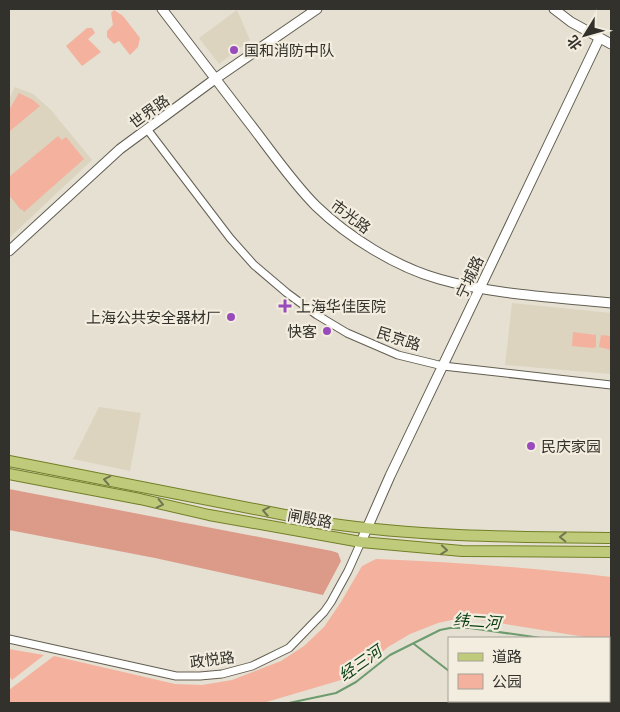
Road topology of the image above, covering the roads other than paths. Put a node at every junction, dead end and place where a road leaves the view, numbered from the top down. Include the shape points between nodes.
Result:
1 (162, 9) edge
2 (317, 9) edge
3 (554, 9) edge
4 (599, 39) junction
5 (611, 44) edge
6 (216, 79) junction
7 (147, 129) junction
8 (9, 251) edge
9 (479, 289) junction
10 (611, 303) edge
11 (443, 366) junction
12 (611, 385) edge
13 (9, 461) edge
14 (9, 474) edge
15 (318, 522) junction
16 (366, 529) junction
17 (416, 532) junction
18 (322, 535) junction
19 (611, 538) edge
20 (361, 542) junction
21 (414, 547) junction
22 (611, 552) edge
23 (9, 639) edge

1 - 6 street, 市光路
2 - 6 street, 世界路
3 - 4 street
4 - 5 street
4 - 9 street, 宁城路
6 - 7 street, 世界路
6 - 9 street, 市光路 via 309,198 334,222 356,239 406,266
7 - 8 street, 世界路 via 92,173
7 - 11 street, 民京路 via 230,238 264,275 347,333 398,354
9 - 10 street, 市光路
9 - 11 street, 宁城路
11 - 12 street, 民京路
11 - 16 street, 宁城路
15 -> 13 main road, 闸殷路
14 -> 18 main road, 闸殷路
15 - 16 main road, 闸殷路
15 - 18 main road via 326,528
16 - 17 main road, 闸殷路
16 - 20 street, 宁城路
19 -> 17 main road, 闸殷路
17 - 21 main road via 406,533 399,539 401,543
18 - 20 main road, 闸殷路
20 - 21 main road, 闸殷路
20 - 23 street, 政悦路 via 324,612 288,648 252,666 222,674 176,676
21 -> 22 main road, 闸殷路 via 462,551

